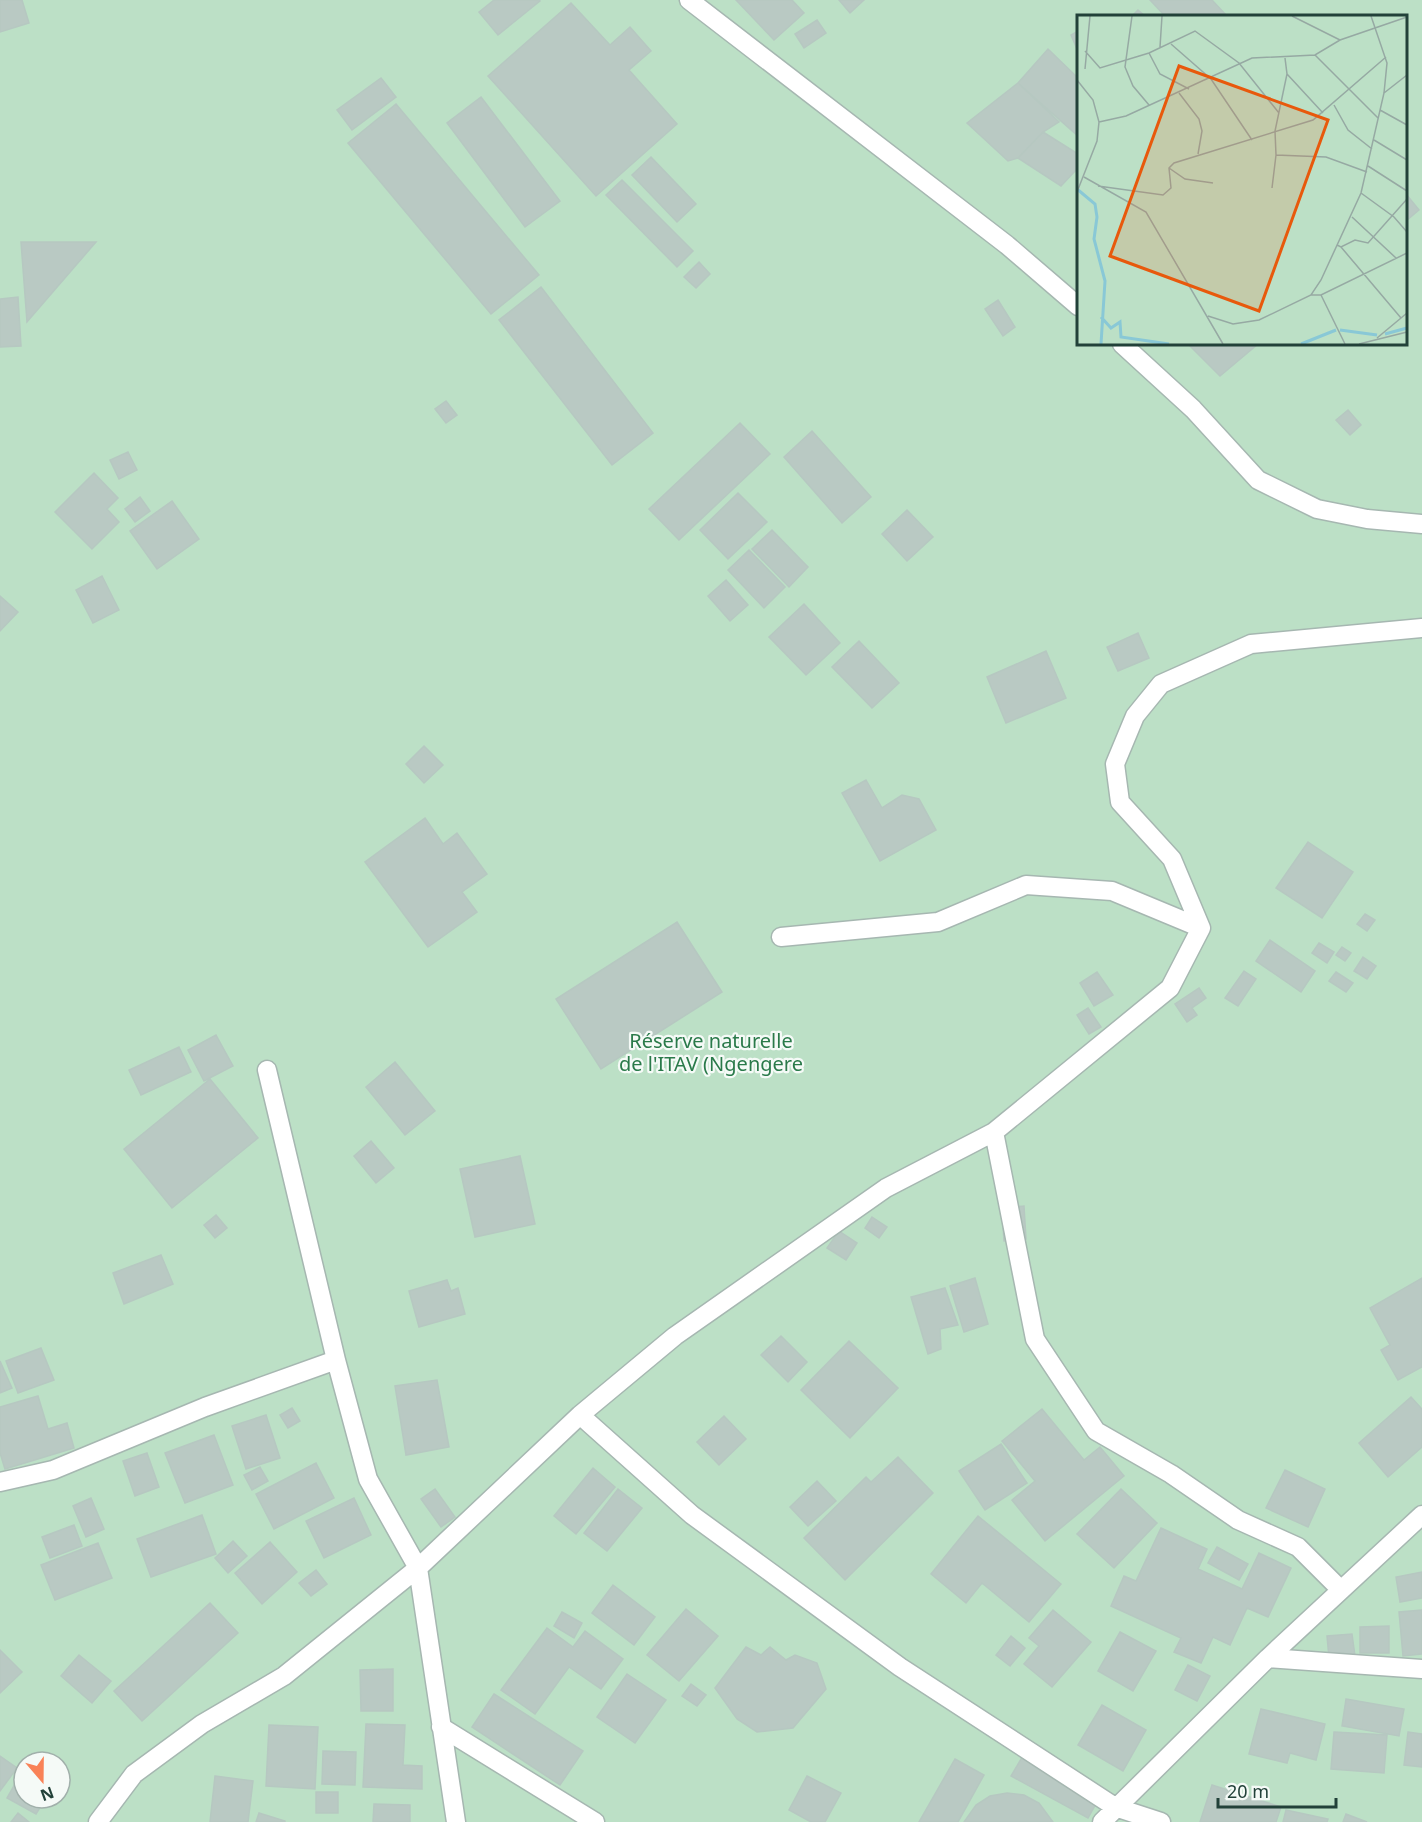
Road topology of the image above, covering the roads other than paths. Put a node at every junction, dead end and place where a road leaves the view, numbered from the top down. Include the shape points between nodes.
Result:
1 (689, 0) edge
2 (1077, 305) edge
3 (1123, 345) edge
4 (1422, 524) edge
5 (1422, 628) edge
6 (1201, 928) junction
7 (781, 937) dead end
8 (267, 1070) dead end
9 (994, 1132) junction
10 (336, 1360) junction
11 (580, 1415) junction
12 (0, 1482) edge
13 (1422, 1515) edge
14 (418, 1568) junction
15 (1341, 1590) junction
16 (1268, 1658) junction
17 (1422, 1668) edge
18 (441, 1727) junction
19 (1115, 1807) junction
20 (98, 1822) edge
21 (456, 1822) edge
22 (595, 1822) edge
23 (1102, 1822) edge
24 (1161, 1822) edge

1 - 2 street via 1007,245
3 - 4 street via 1193,409 1258,480 1317,509
5 - 6 street via 1251,644 1161,684 1135,716 1115,764 1120,802 1172,859
6 - 7 street via 1112,891 1026,885 938,922
6 - 9 street via 1170,988
8 - 10 street
9 - 11 street via 886,1188 675,1336
9 - 15 street via 1035,1339 1096,1431 1171,1474 1238,1520 1298,1547
10 - 12 street via 205,1407 53,1470
10 - 14 street via 368,1479
11 - 14 street
11 - 19 street via 720,1536 900,1667
13 - 15 street
14 - 18 street
14 - 20 street via 284,1676 202,1725 134,1774
15 - 16 street
16 - 17 street
16 - 19 street
18 - 21 street
18 - 22 street
19 - 23 street
19 - 24 street

